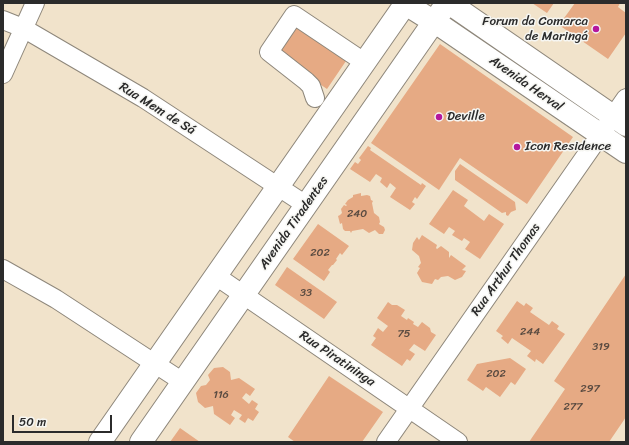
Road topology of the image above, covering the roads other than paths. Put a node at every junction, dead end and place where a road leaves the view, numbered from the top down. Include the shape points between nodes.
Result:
1 (35, 3) edge
2 (405, 3) edge
3 (448, 3) edge
4 (3, 20) edge
5 (434, 22) junction
6 (23, 28) junction
7 (516, 49) junction
8 (364, 62) junction
9 (3, 74) edge
10 (532, 88) junction
11 (315, 98) dead end
12 (626, 98) edge
13 (619, 121) edge
14 (600, 135) junction
15 (626, 152) edge
16 (278, 186) junction
17 (306, 205) junction
18 (3, 269) edge
19 (216, 276) junction
20 (244, 295) junction
21 (155, 364) junction
22 (183, 382) junction
23 (409, 409) junction
24 (100, 442) edge
25 (141, 442) edge
26 (386, 442) edge
27 (458, 442) edge

1 - 6 street
2 - 5 main road, Avenida Herval
2 - 8 main road
3 - 5 main road, Avenida Tiradentes
3 - 7 main road, Avenida Herval
4 - 6 street, Rua Mem de Sá
5 - 10 main road, Avenida Herval
5 - 17 main road, Avenida Tiradentes
6 - 9 street
6 - 16 street, Rua Mem de Sá via 143,98
7 - 10 main road
7 - 13 main road, Avenida Herval
8 - 11 street via 294,15 269,52 306,80
8 - 16 main road
10 - 14 main road, Avenida Herval
12 - 13 street, Rua Arthur Thomas
13 - 14 street, Rua Arthur Thomas
14 - 15 main road, Avenida Herval
14 - 23 street, Rua Arthur Thomas
16 - 17 street, Rua Mem de Sá
16 - 19 main road
17 - 20 main road, Avenida Tiradentes
18 - 21 street via 56,299
19 - 20 street, Rua Piratininga
19 - 21 main road
20 - 22 main road, Avenida Tiradentes
20 - 23 street, Rua Piratininga
21 - 22 street
21 - 24 main road
22 - 25 main road, Avenida Tiradentes
23 - 26 street, Rua Arthur Thomas
23 - 27 street, Rua Piratininga

